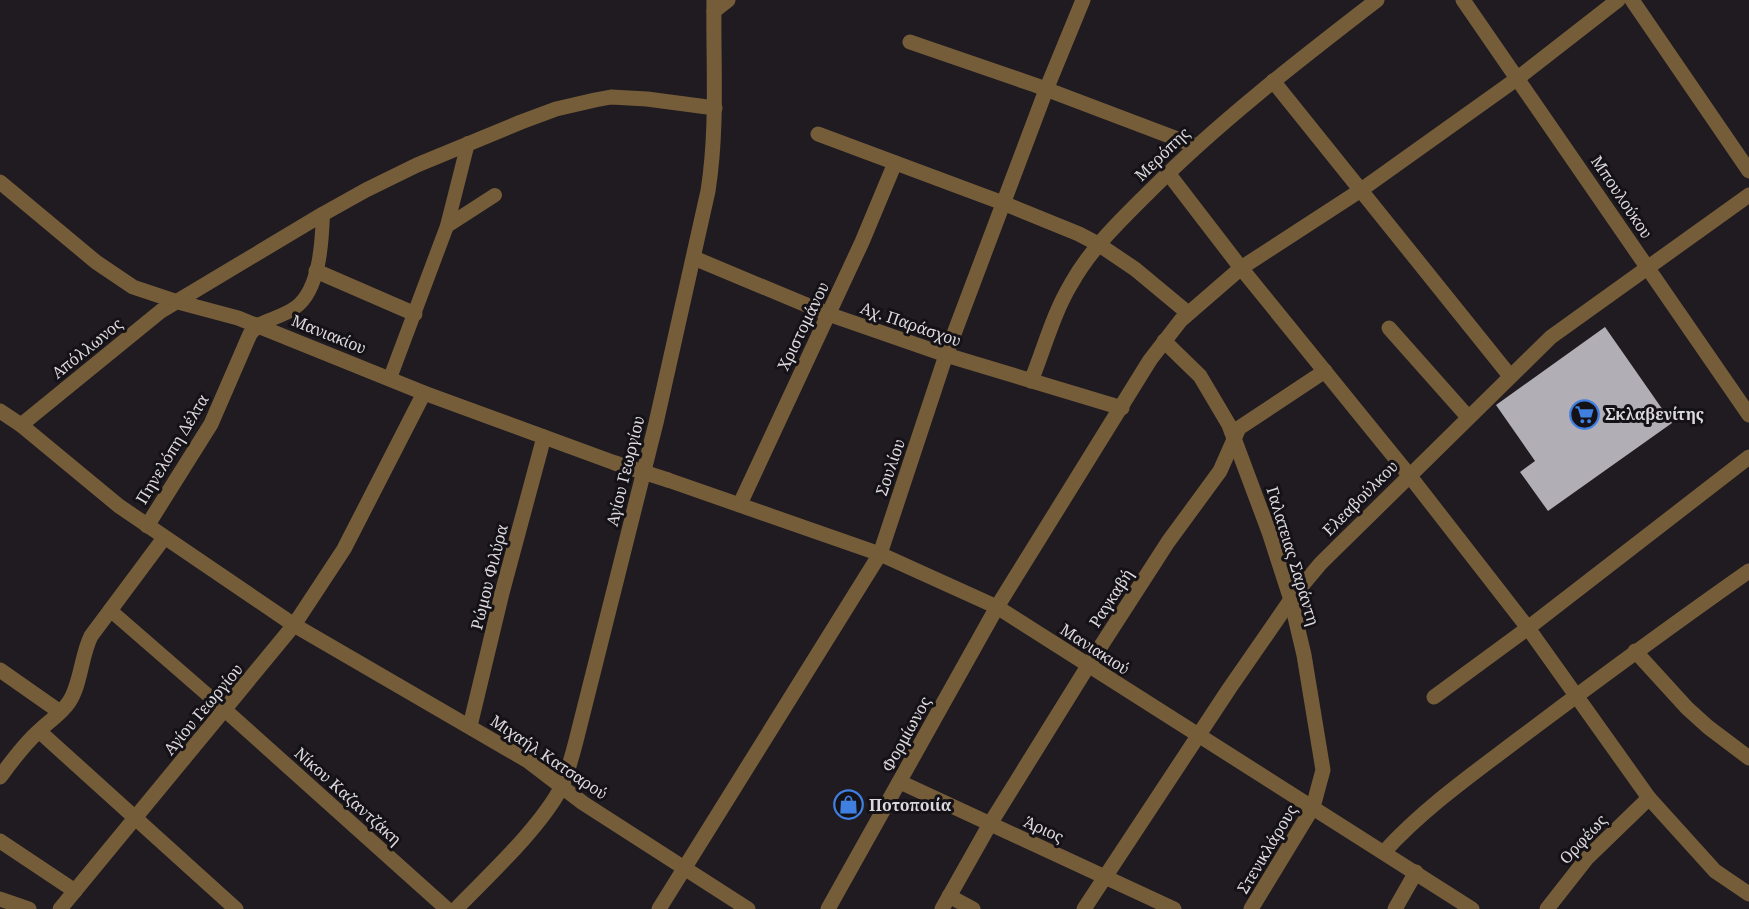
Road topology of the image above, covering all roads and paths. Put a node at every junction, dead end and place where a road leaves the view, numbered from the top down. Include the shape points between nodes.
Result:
1 (728, 0) edge
2 (1083, 0) edge
3 (1377, 0) edge
4 (1463, 0) edge
5 (1618, 0) edge
6 (1632, 0) edge
7 (714, 5) edge
8 (910, 42) dead end
9 (1518, 78) junction
10 (1272, 81) junction
11 (1046, 90) junction
12 (715, 108) junction
13 (818, 134) dead end
14 (468, 143) junction
15 (1196, 146) junction
16 (895, 162) junction
17 (1749, 171) edge
18 (1168, 173) junction
19 (0, 182) edge
20 (1361, 190) junction
21 (495, 195) dead end
22 (1749, 195) edge
23 (1003, 203) junction
24 (323, 214) junction
25 (447, 226) junction
26 (1098, 244) junction
27 (694, 258) junction
28 (1647, 267) junction
29 (1241, 268) junction
30 (316, 271) junction
31 (178, 302) junction
32 (1188, 313) junction
33 (415, 314) junction
34 (828, 314) junction
35 (258, 325) junction
36 (1389, 328) dead end
37 (1164, 341) junction
38 (946, 356) junction
39 (1324, 371) junction
40 (1510, 376) junction
41 (390, 378) junction
42 (1031, 381) junction
43 (424, 393) junction
44 (1122, 408) junction
45 (0, 411) edge
46 (1749, 415) edge
47 (1468, 417) junction
48 (21, 425) junction
49 (1234, 436) junction
50 (544, 437) junction
51 (1749, 457) edge
52 (1409, 475) junction
53 (668, 480) joint
54 (740, 504) junction
55 (147, 526) junction
56 (164, 538) junction
57 (880, 554) junction
58 (1749, 571) edge
59 (1291, 600) junction
60 (997, 607) junction
61 (110, 610) junction
62 (294, 625) junction
63 (1528, 628) junction
64 (1635, 651) junction
65 (1088, 666) junction
66 (0, 670) edge
67 (1576, 696) junction
68 (1434, 697) dead end
69 (225, 710) junction
70 (60, 712) junction
71 (470, 726) junction
72 (39, 730) junction
73 (1198, 736) junction
74 (1749, 758) edge
75 (0, 777) edge
76 (900, 782) junction
77 (562, 785) junction
78 (1649, 798) junction
79 (1313, 807) junction
80 (135, 818) junction
81 (990, 824) junction
82 (0, 841) edge
83 (1384, 852) junction
84 (686, 869) junction
85 (1416, 872) junction
86 (1104, 877) junction
87 (75, 891) junction
88 (1749, 894) edge
89 (0, 899) edge
90 (946, 902) edge
91 (29, 909) edge
92 (60, 909) edge
93 (236, 909) edge
94 (447, 909) edge
95 (456, 909) edge
96 (659, 909) edge
97 (748, 909) edge
98 (828, 909) edge
99 (973, 909) edge
100 (1084, 909) edge
101 (1174, 909) edge
102 (1251, 909) edge
103 (1395, 909) edge
104 (1472, 909) edge
105 (1547, 909) edge

1 - 7 street
2 - 11 street, Σουλίου
3 - 10 street, Μερόπης
4 - 9 street, Μπουλούκου
5 - 9 street, Φορμίωνος
6 - 17 street
7 - 12 street, Αγίου Γεωργίου
8 - 11 street
9 - 20 street, Φορμίωνος
9 - 28 street, Μπουλούκου
10 - 15 street, Μερόπης
10 - 20 street
11 - 15 street
11 - 23 street, Σουλίου
12 - 14 street, Απόλλωνος via 611,97 556,109
12 - 27 street, Αγίου Γεωργίου via 711,170
13 - 16 street
14 - 24 street, Απόλλωνος
14 - 25 lane
15 - 18 street, Μερόπης
16 - 23 street
16 - 34 street, Χριστομάνου
18 - 26 street, Μερόπης
18 - 29 street
19 - 31 street, Μανιακίου via 108,272 133,287
20 - 29 street, Φορμίωνος
20 - 40 street
21 - 25 lane
22 - 28 street, Ελεαβούλκου
23 - 26 street
23 - 38 street, Σουλίου
24 - 30 lane
24 - 31 street, Απόλλωνος
25 - 33 lane
26 - 32 street
26 - 42 street, Μερόπης via 1067,291
27 - 34 street, Αχ. Παράσχου
27 - 77 street, Αγίου Γεωργίου via 594,673
28 - 40 street, Ελεαβούλκου via 1551,337
28 - 46 street, Μπουλούκου
29 - 32 street, Φορμίωνος
29 - 39 street
30 - 33 street
30 - 35 lane via 303,301
31 - 35 street, Μανιακίου
31 - 48 street, Απόλλωνος via 129,336
32 - 37 street, Φορμίωνος
33 - 41 lane
34 - 38 street, Αχ. Παράσχου
34 - 54 street, Χριστομάνου
35 - 41 street, Μανιακίου
35 - 55 street, Πηνελόπη Δέλτα via 250,334 211,424
36 - 47 street
37 - 44 street, Φορμίωνος
37 - 49 street, Γαλατειας Σαράντη via 1205,382
38 - 42 street, Αχ. Παράσχου
38 - 57 street, Σουλίου
39 - 49 street, Ραγκαβή via 1246,422
39 - 52 street
40 - 47 street, Ελεαβούλκου
41 - 43 street, Μανιακίου
42 - 44 street, Αχ. Παράσχου
43 - 50 street, Μανιακίου
43 - 62 street, Αγίου Γεωργίου via 344,549
44 - 60 street, Φορμίωνος
45 - 48 street, Μιχαήλ Κατσαρού
47 - 52 street, Ελεαβούλκου
48 - 55 street, Μιχαήλ Κατσαρού
49 - 59 street, Γαλατειας Σαράντη
49 - 65 street, Ραγκαβή via 1220,471
50 - 53 street, Μανιακίου, bridge
50 - 71 street, Ρώμου Φιλύρα
51 - 63 street
52 - 59 street, Ελεαβούλκου via 1321,563
52 - 63 street
53 - 54 street, Μανιακιού
54 - 57 street, Μανιακιού
55 - 56 street, Μιχαήλ Κατσαρού
56 - 61 street
56 - 62 street, Μιχαήλ Κατσαρού
57 - 60 street, Μανιακιού
57 - 84 street, Σουλίου
58 - 64 street
59 - 73 street, Ελεαβούλκου
59 - 79 street, Γαλατειας Σαράντη via 1323,770
60 - 65 street, Μανιακιού
60 - 76 street, Φορμίωνος
61 - 69 lane
61 - 70 street via 86,646 72,695
62 - 69 street, Αγίου Γεωργίου
62 - 71 street, Μιχαήλ Κατσαρού
63 - 67 street
63 - 68 street
64 - 67 street
64 - 74 street via 1687,708
65 - 73 street, Μανιακιού
65 - 81 street, Ραγκαβή
66 - 70 street
67 - 78 street
67 - 83 street via 1426,812
69 - 80 street, Αγίου Γεωργίου
69 - 94 street, Νίκου Καζαντζάκη
70 - 72 street
71 - 77 street, Μιχαήλ Κατσαρού
72 - 75 street
72 - 80 street
73 - 79 street, Μανιακιού
73 - 86 street, Ελεαβούλκου
76 - 81 street, Άριος
76 - 98 street, Φορμίωνος
77 - 84 street, Μιχαήλ Κατσαρού
77 - 95 street, Αγίου Γεωργίου via 529,831
78 - 88 street via 1715,871
78 - 105 street, Ορφέως via 1587,858
79 - 83 street, Μανιακιού
79 - 102 street, Στενικλάρους
80 - 87 street, Αγίου Γεωργίου
80 - 93 street
81 - 86 street, Άριος
81 - 90 street, Ραγκαβή
82 - 87 street
83 - 85 street, Μανιακιού
84 - 96 street, Σουλίου
84 - 97 street, Μιχαήλ Κατσαρού
85 - 103 street
85 - 104 street, Μανιακιού
86 - 100 street, Ελεαβούλκου
86 - 101 street, Άριος
87 - 92 street, Αγίου Γεωργίου
89 - 91 street
90 - 99 street

